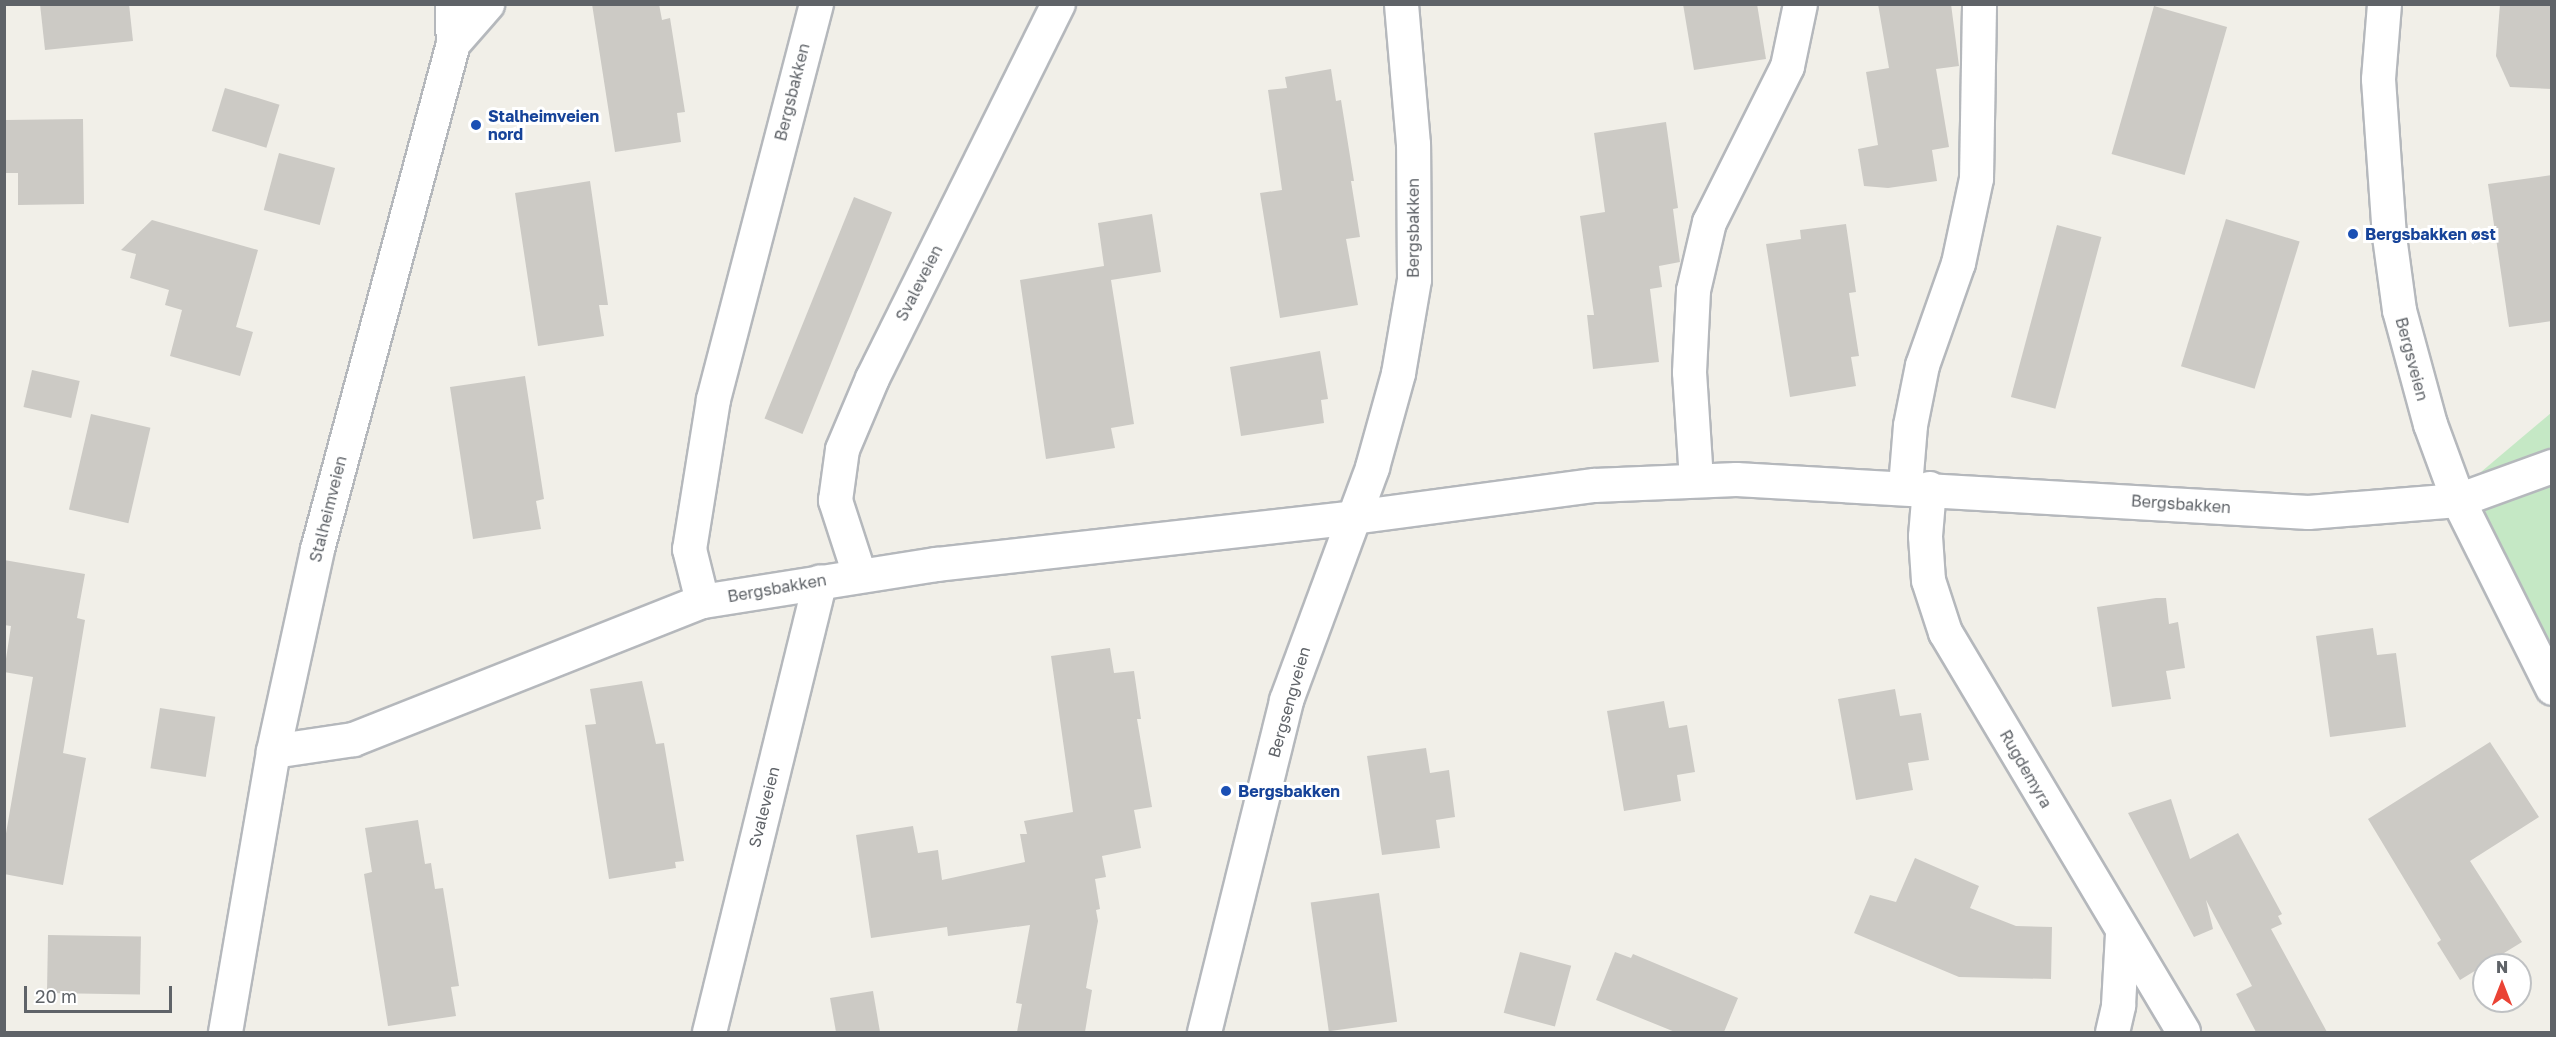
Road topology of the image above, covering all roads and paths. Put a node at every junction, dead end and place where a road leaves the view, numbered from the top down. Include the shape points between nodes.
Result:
1 (452, 4) edge
2 (487, 4) edge
3 (816, 4) edge
4 (1058, 4) edge
5 (1401, 4) edge
6 (1800, 4) edge
7 (1979, 4) edge
8 (2384, 4) edge
9 (453, 43) junction
10 (2552, 465) edge
11 (1696, 480) junction
12 (1917, 487) junction
13 (2457, 500) junction
14 (1353, 517) junction
15 (859, 574) junction
16 (820, 581) junction
17 (702, 601) junction
18 (2552, 688) edge
19 (273, 751) junction
20 (2122, 933) junction
21 (225, 1032) edge
22 (709, 1032) edge
23 (1204, 1032) edge
24 (2112, 1032) edge
25 (2183, 1032) edge

1 - 9 street
2 - 9 street, Stalheimveien
3 - 17 street, Bergsbakken via 712,399 689,549
4 - 15 street, Svaleveien via 872,378 842,449 835,500
5 - 14 street, Bergsbakken via 1413,144 1414,279 1398,373 1372,467
6 - 11 street via 1786,66 1709,222 1693,290 1689,372
7 - 12 street via 1976,178 1958,263 1922,365 1910,425
8 - 13 street, Bergsveien via 2378,79 2389,236 2399,310 2430,424
9 - 19 street, Stalheimveien via 317,549
10 - 13 street, Bergsbakken
11 - 12 street, Bergsbakken
11 - 14 street, Bergsbakken via 1534,490
12 - 13 street, Bergsbakken via 2308,512
12 - 20 street, Rugdemyra via 1928,580 1945,632
13 - 18 street, Bergsveien
14 - 15 street, Bergsbakken
14 - 23 street, Bergsengveien via 1286,700
15 - 16 street, Bergsbakken
16 - 17 street, Bergsbakken
16 - 22 street, Svaleveien
17 - 19 street, Bergsbakken via 353,739
19 - 21 street, Stalheimveien
20 - 24 street via 2118,1005
20 - 25 street, Rugdemyra

